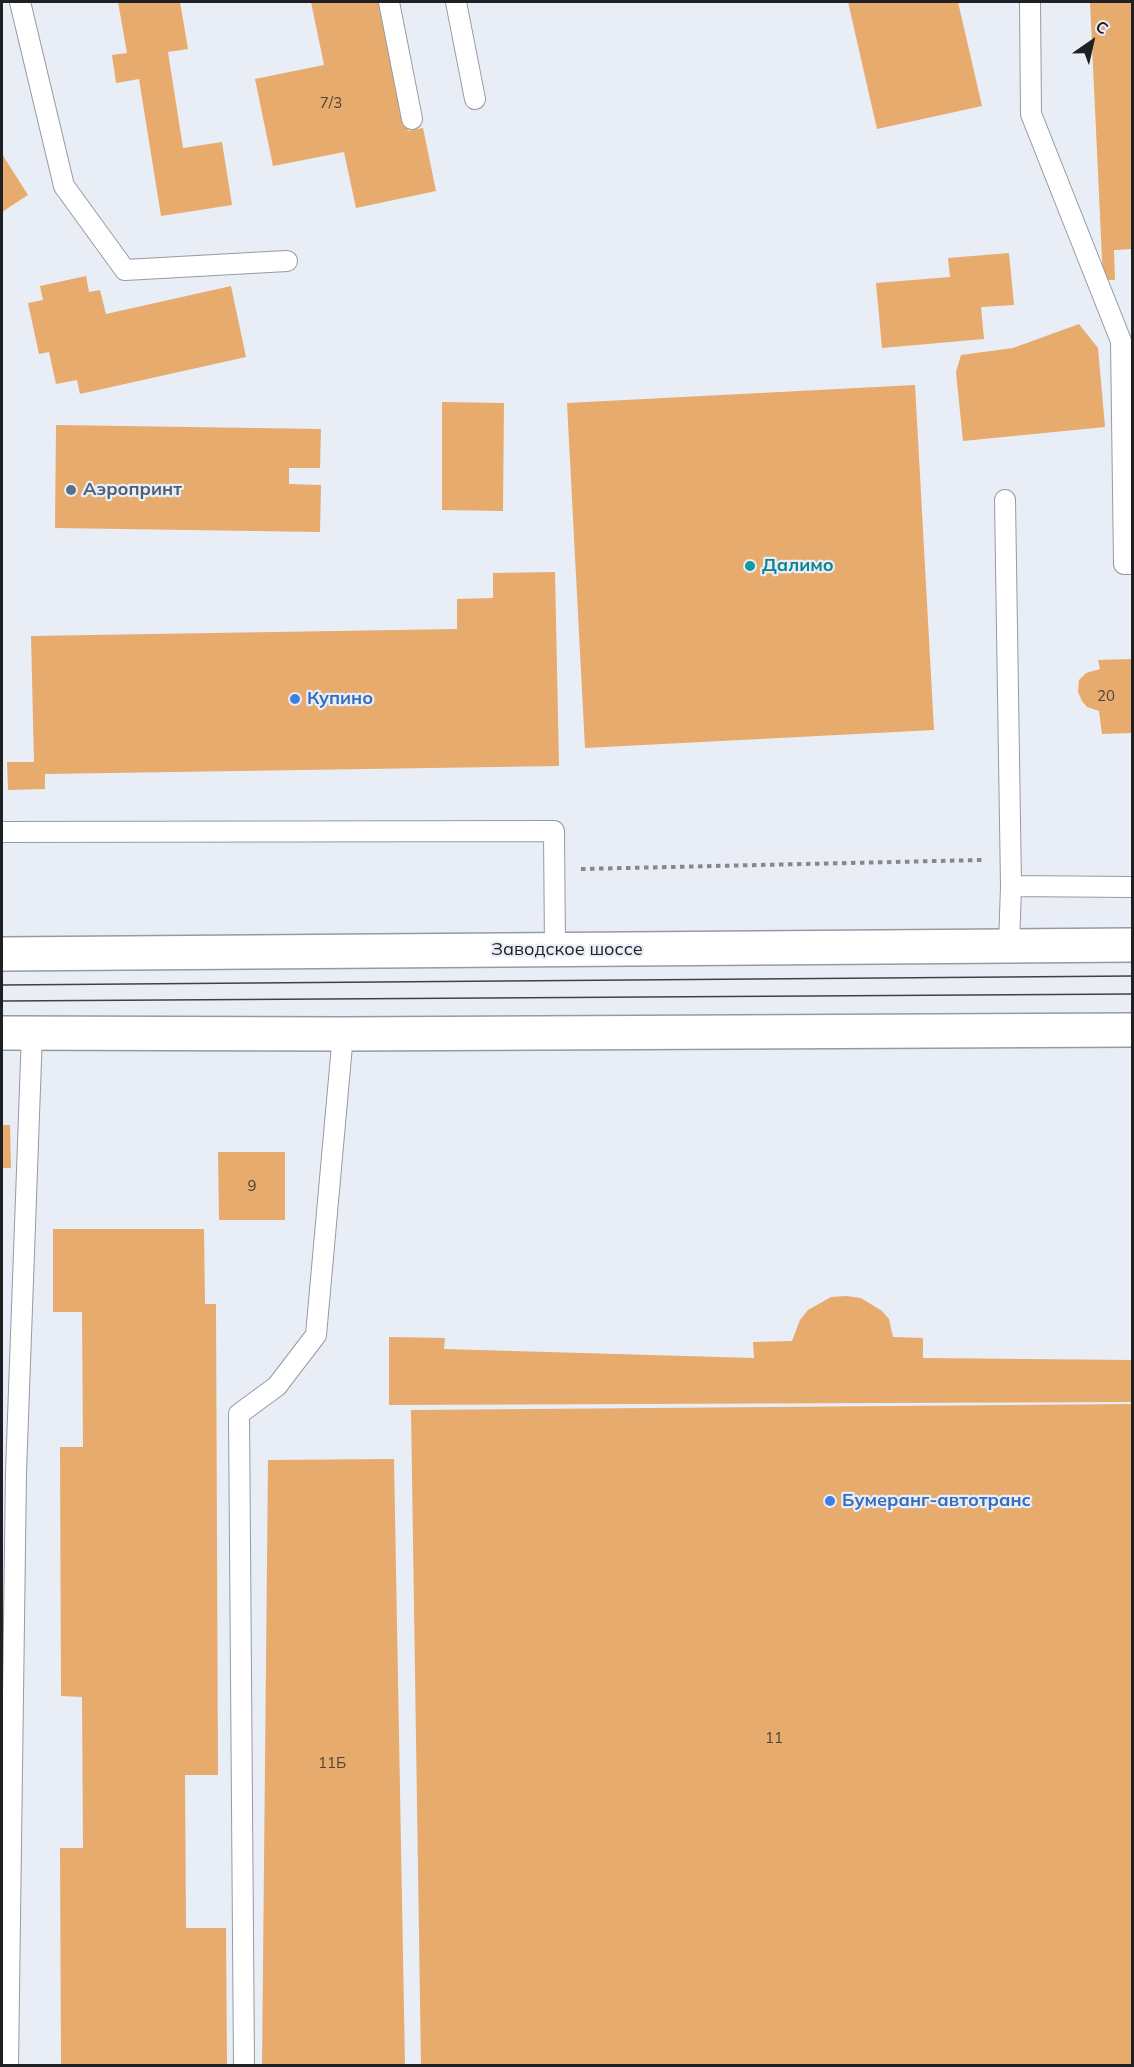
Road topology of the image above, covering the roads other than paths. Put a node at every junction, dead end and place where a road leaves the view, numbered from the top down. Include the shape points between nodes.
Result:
1 (20, 2) edge
2 (389, 2) edge
3 (456, 2) edge
4 (1030, 2) edge
5 (475, 99) dead end
6 (412, 119) dead end
7 (287, 261) dead end
8 (1127, 381) edge
9 (1005, 500) dead end
10 (1132, 564) edge
11 (2, 832) edge
12 (1011, 886) junction
13 (1132, 886) edge
14 (1132, 945) edge
15 (1010, 946) junction
16 (555, 950) junction
17 (2, 954) edge
18 (1132, 1030) edge
19 (17, 1033) edge
20 (343, 1034) junction
21 (9, 1472) edge
22 (8, 2066) edge
23 (244, 2066) edge

1 - 7 lane via 64,186 125,270
2 - 6 lane
3 - 5 lane
4 - 8 lane via 1031,114 1121,341
8 - 10 lane via 1124,564
9 - 12 lane
11 - 16 lane via 554,831
12 - 13 lane
12 - 15 lane
14 - 15 main road, Заводское шоссе
15 - 16 main road, Заводское шоссе
16 - 17 main road, Заводское шоссе
18 - 20 main road
19 - 20 main road
19 - 21 lane
20 - 23 lane via 316,1335 277,1386 239,1414
21 - 22 lane

